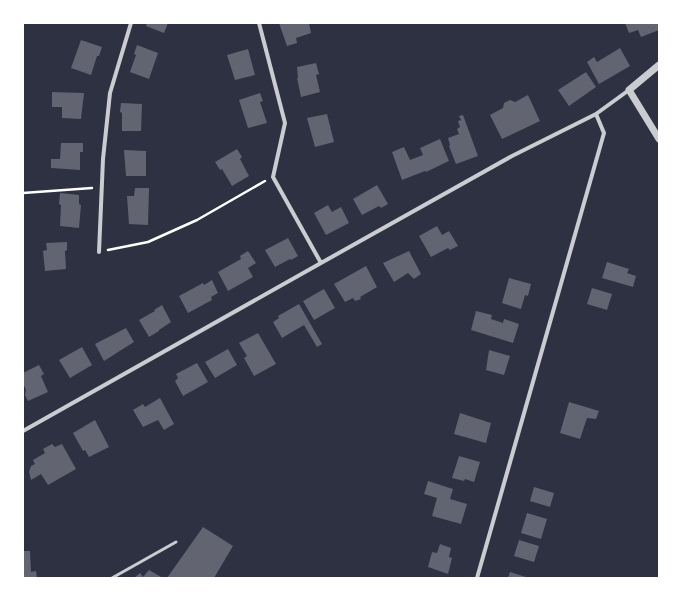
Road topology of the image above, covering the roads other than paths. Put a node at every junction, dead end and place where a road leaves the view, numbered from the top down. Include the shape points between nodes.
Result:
1 (131, 23) edge
2 (259, 23) edge
3 (659, 65) edge
4 (629, 90) junction
5 (596, 114) junction
6 (659, 139) edge
7 (99, 252) road end
8 (321, 263) junction
9 (23, 431) edge
10 (176, 542) dead end
11 (112, 578) edge
12 (477, 578) edge

1 - 7 street via 110,93 102,159
2 - 8 street via 285,123 273,177
3 - 4 street
4 - 5 street
4 - 6 street
5 - 8 street via 512,156
5 - 12 street via 604,133
8 - 9 street
10 - 11 lane

